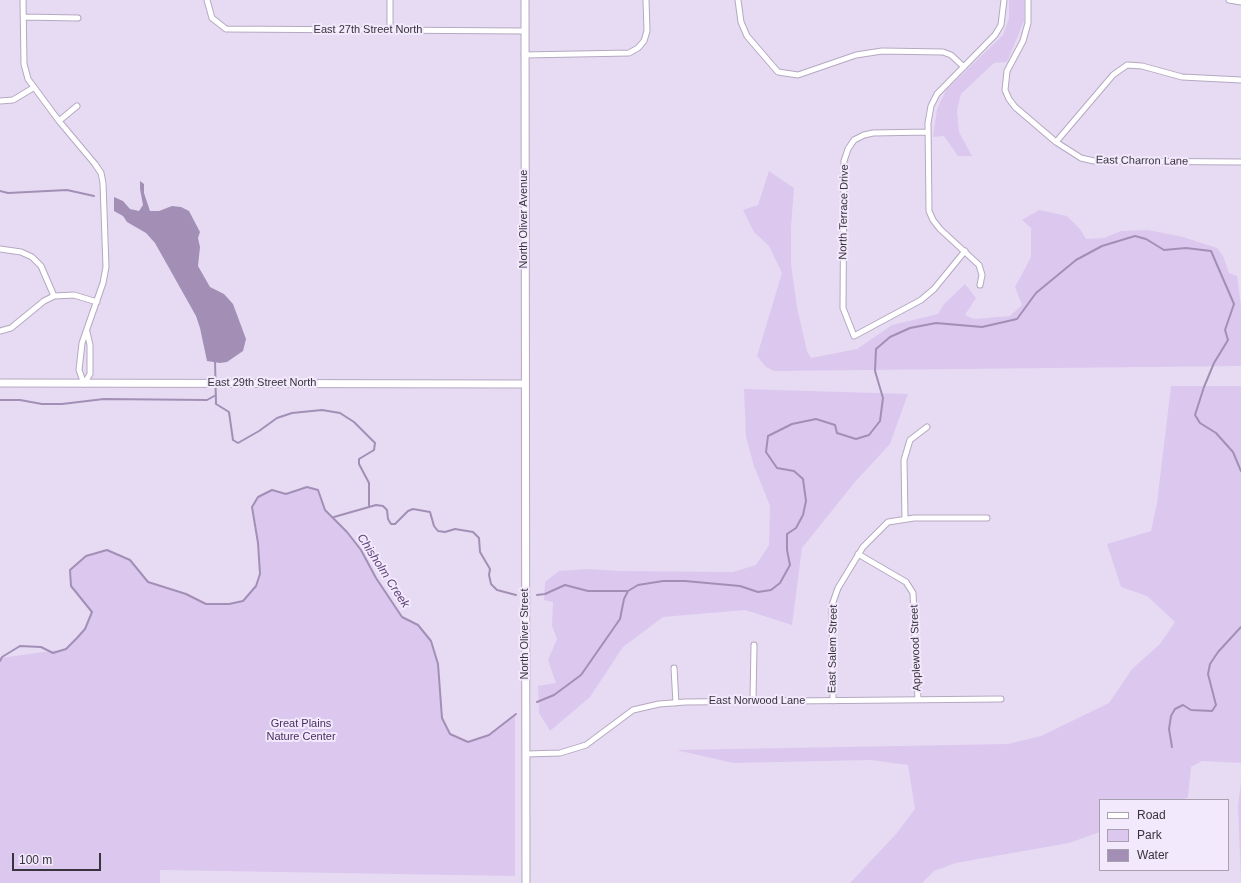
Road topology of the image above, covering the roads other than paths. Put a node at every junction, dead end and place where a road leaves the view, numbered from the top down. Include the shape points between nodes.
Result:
1 (23, 0) edge
2 (207, 0) edge
3 (390, 0) edge
4 (525, 0) edge
5 (646, 0) edge
6 (738, 0) edge
7 (1004, 0) edge
8 (1028, 0) edge
9 (1229, 0) edge
10 (1241, 2) edge
11 (24, 17) junction
12 (78, 18) dead end
13 (390, 30) junction
14 (524, 31) junction
15 (524, 54) junction
16 (964, 67) junction
17 (1241, 80) edge
18 (33, 88) junction
19 (0, 101) edge
20 (77, 106) dead end
21 (59, 121) junction
22 (928, 132) junction
23 (1056, 142) junction
24 (1241, 162) edge
25 (0, 249) edge
26 (965, 251) junction
27 (980, 286) dead end
28 (54, 296) junction
29 (97, 302) junction
30 (0, 331) edge
31 (86, 332) junction
32 (0, 384) edge
33 (84, 384) junction
34 (524, 384) junction
35 (927, 427) dead end
36 (987, 518) dead end
37 (905, 519) junction
38 (858, 554) junction
39 (754, 646) dead end
40 (674, 668) dead end
41 (1001, 699) dead end
42 (918, 700) junction
43 (753, 701) junction
44 (833, 701) junction
45 (676, 702) junction
46 (526, 754) junction
47 (526, 883) edge

1 - 11 street
2 - 13 street, East 27th Street North via 212,18 226,29
3 - 13 street
4 - 14 main road
5 - 15 street via 647,32 644,41 629,53
6 - 16 street via 741,22 747,36 778,72 798,76 856,54 882,51 942,52 951,55
7 - 16 street via 1001,25
8 - 23 street, East Charron Lane via 1028,23 1023,41 1007,71 1005,90 1015,107
9 - 10 street
11 - 12 street
11 - 18 street via 24,64
13 - 14 street, East 27th Street North
14 - 15 main road
15 - 34 main road, North Oliver Avenue
16 - 22 street via 937,94 931,106
17 - 23 street via 1182,77 1142,66 1127,65 1112,75
18 - 19 street via 13,100
18 - 21 street
20 - 21 street
21 - 29 street via 101,173 106,267
22 - 26 street via 929,211 940,229
22 - 26 street, North Terrace Drive via 873,132 854,140 844,160 843,308 854,336 921,300 934,289
23 - 24 street, East Charron Lane via 1081,158 1094,161
25 - 28 street via 22,252 32,257 41,266
26 - 27 street via 979,265 982,275
28 - 29 street via 74,295
28 - 30 street via 11,328
29 - 31 street
31 - 33 street via 79,358 80,374
31 - 33 street via 90,345 90,374
32 - 33 main road, East 29th Street North
33 - 34 main road, East 29th Street North
34 - 46 main road, North Oliver Street
35 - 37 street via 910,440 904,460
36 - 37 street, East Salem Street
37 - 38 street, East Salem Street via 888,522
38 - 42 street, Applewood Street via 906,582 913,593
38 - 44 street, East Salem Street via 838,588 832,605
39 - 43 street
40 - 45 street
41 - 42 street, East Norwood Lane
42 - 44 street, East Norwood Lane
43 - 44 street, East Norwood Lane
43 - 45 street, East Norwood Lane
45 - 46 street, East Norwood Lane via 633,710 586,744 560,753
46 - 47 main road, North Oliver Street

